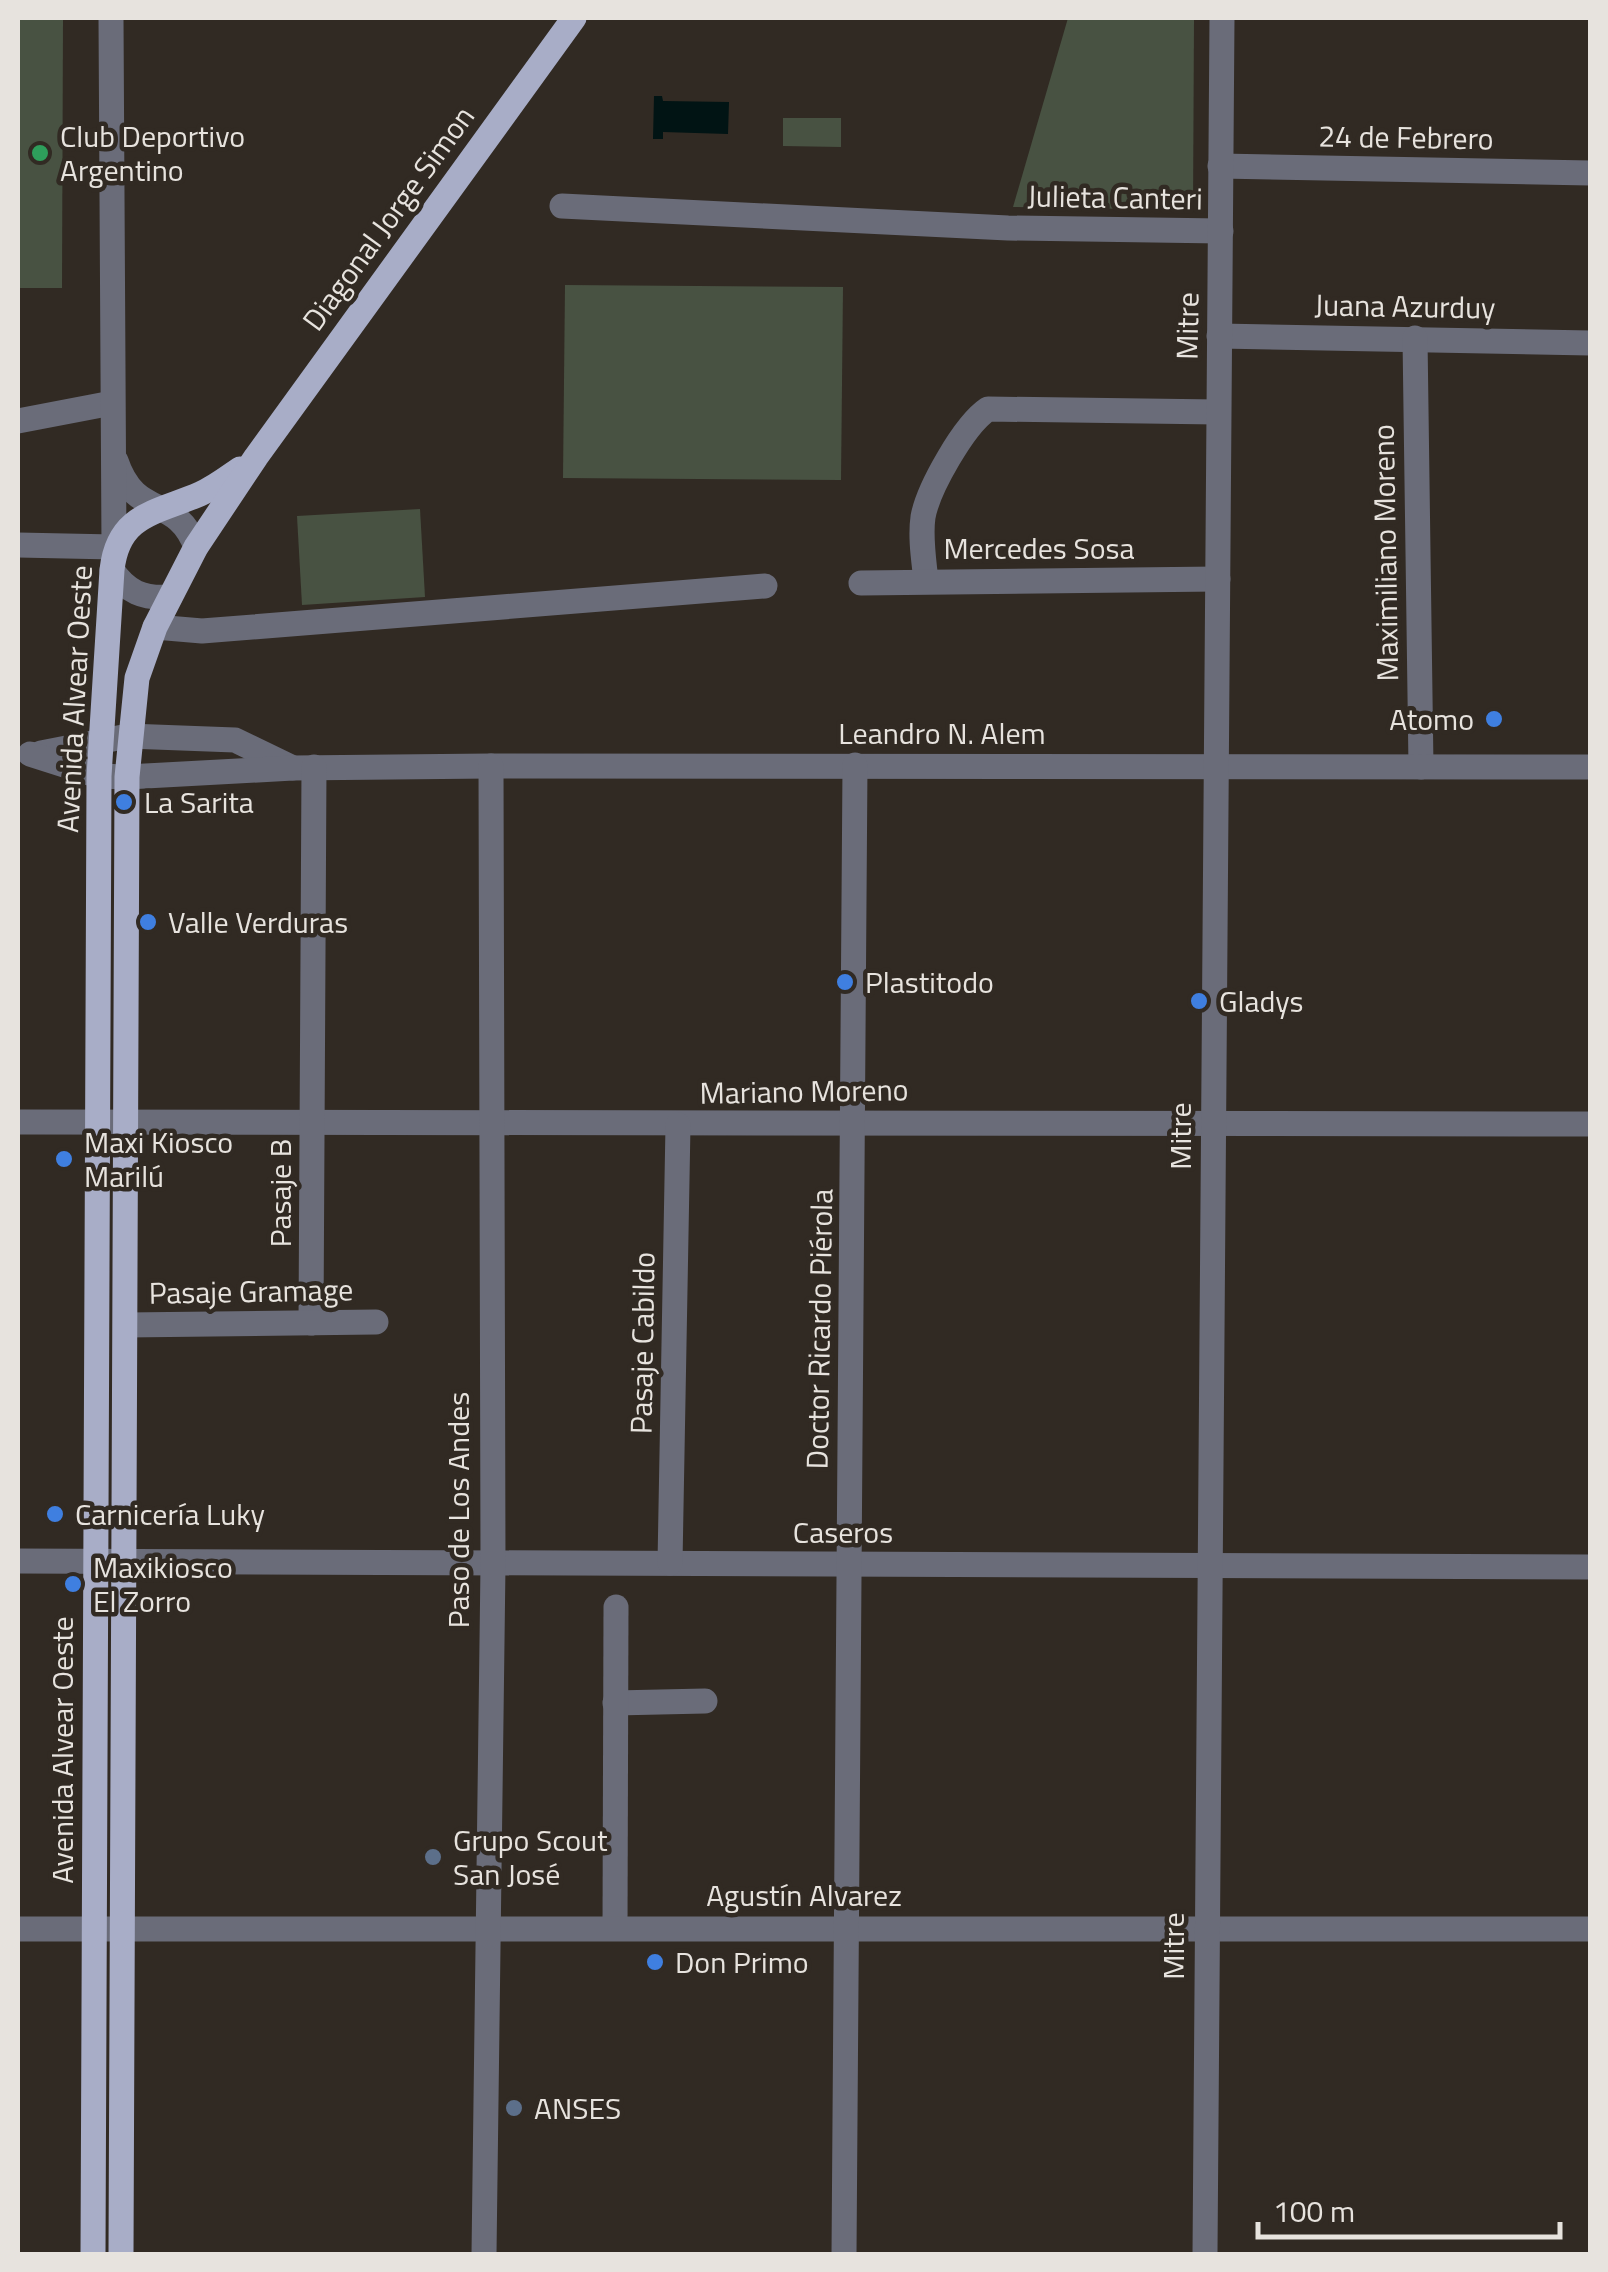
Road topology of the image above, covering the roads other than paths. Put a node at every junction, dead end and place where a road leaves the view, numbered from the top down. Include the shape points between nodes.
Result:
1 (111, 18) edge
2 (574, 18) edge
3 (1222, 18) edge
4 (1220, 166) junction
5 (1590, 173) edge
6 (562, 206) dead end
7 (1221, 232) junction
8 (1219, 336) junction
9 (1414, 338) junction
10 (1590, 343) edge
11 (112, 404) junction
12 (1218, 412) junction
13 (18, 420) edge
14 (112, 446) junction
15 (256, 457) junction
16 (157, 508) junction
17 (18, 545) edge
18 (196, 547) junction
19 (113, 558) junction
20 (1218, 579) junction
21 (926, 581) junction
22 (861, 584) dead end
23 (766, 586) dead end
24 (170, 597) junction
25 (155, 627) junction
26 (128, 736) junction
27 (100, 742) junction
28 (24, 754) edge
29 (855, 765) junction
30 (491, 766) junction
31 (1216, 766) junction
32 (1421, 766) junction
33 (303, 767) junction
34 (1590, 767) edge
35 (99, 776) junction
36 (127, 777) junction
37 (18, 1122) edge
38 (854, 1122) junction
39 (97, 1123) junction
40 (126, 1123) junction
41 (312, 1124) junction
42 (1212, 1124) junction
43 (1590, 1124) edge
44 (678, 1125) junction
45 (489, 1126) junction
46 (376, 1322) dead end
47 (311, 1323) junction
48 (126, 1325) junction
49 (18, 1561) edge
50 (96, 1563) junction
51 (126, 1563) junction
52 (670, 1563) junction
53 (1212, 1564) junction
54 (492, 1565) junction
55 (848, 1566) junction
56 (1590, 1566) edge
57 (616, 1607) dead end
58 (705, 1701) dead end
59 (615, 1703) junction
60 (484, 1926) junction
61 (614, 1926) junction
62 (125, 1928) junction
63 (847, 1928) junction
64 (18, 1929) edge
65 (1206, 1929) junction
66 (1590, 1929) edge
67 (93, 1930) junction
68 (92, 2254) edge
69 (121, 2254) edge
70 (484, 2254) edge
71 (844, 2254) edge
72 (1205, 2254) edge

1 - 11 street
2 - 15 main road, Diagonal Jorge Simon
3 - 4 street, Mitre
4 - 5 street, 24 de Febrero
4 - 7 street, Mitre
6 - 7 street, Julieta Canteri
7 - 8 street, Mitre
8 - 9 street, Juana Azurduy
8 - 12 street, Mitre
9 - 10 street, Juana Azurduy
9 - 32 street, Maximiliano Moreno
11 - 13 street
11 - 14 street
12 - 20 street, Mitre
12 - 21 street via 988,410 976,418 929,495 923,519
14 - 16 street via 131,491
14 - 19 street
15 - 16 main road, Avenida Alvear Oeste via 198,496
15 - 18 main road, Avenida Alvear Oeste
16 - 18 street via 188,524
16 - 19 main road, Avenida Alvear Oeste via 135,522
17 - 19 street
18 - 24 main road, Avenida Alvear Oeste
19 - 24 street via 123,586
19 - 27 main road, Avenida Alvear Oeste
20 - 21 street, Mercedes Sosa
20 - 31 street, Mitre
21 - 22 street, Mercedes Sosa
23 - 25 street via 202,631
24 - 25 main road, Avenida Alvear Oeste
25 - 26 main road, Avenida Alvear Oeste via 137,678
26 - 27 street, Leandro N. Alem
26 - 33 street, Leandro N. Alem via 235,740
26 - 36 main road, Avenida Alvear Oeste
27 - 28 street, Leandro N. Alem
27 - 35 main road, Avenida Alvear Oeste
28 - 35 street, Leandro N. Alem
29 - 30 street, Leandro N. Alem
29 - 31 street, Leandro N. Alem
29 - 38 street, Doctor Ricardo Piérola
30 - 33 street, Leandro N. Alem
30 - 45 street, Paso de Los Andes
31 - 32 street, Leandro N. Alem
31 - 42 street, Mitre
32 - 34 street, Leandro N. Alem
33 - 36 street, Leandro N. Alem
33 - 41 street, Pasaje B
35 - 36 street, Leandro N. Alem
35 - 39 main road, Avenida Alvear Oeste
36 - 40 main road, Avenida Alvear Oeste
37 - 39 street, Mariano Moreno
38 - 42 street, Mariano Moreno
38 - 44 street, Mariano Moreno
38 - 55 street, Doctor Ricardo Piérola
39 - 40 street, Mariano Moreno
39 - 50 main road, Avenida Alvear Oeste
40 - 41 street, Mariano Moreno
40 - 48 main road, Avenida Alvear Oeste
41 - 45 street, Mariano Moreno
41 - 47 street, Pasaje B
42 - 43 street, Mariano Moreno
42 - 53 street, Mitre
44 - 45 street, Mariano Moreno
44 - 52 street, Pasaje Cabildo
45 - 54 street, Paso de Los Andes
46 - 47 street, Pasaje Gramage
47 - 48 street, Pasaje Gramage
48 - 51 main road, Avenida Alvear Oeste
49 - 50 street, Caseros
50 - 51 street, Caseros
50 - 67 main road, Avenida Alvear Oeste
51 - 54 street, Caseros
51 - 62 main road, Avenida Alvear Oeste
52 - 54 street, Caseros
52 - 55 street, Caseros
53 - 55 street, Caseros
53 - 56 street, Caseros
53 - 65 street, Mitre
54 - 60 street, Paso de Los Andes
55 - 63 street, Doctor Ricardo Piérola
57 - 59 street
58 - 59 street
59 - 61 street
60 - 61 street, Agustín Alvarez
60 - 62 street, Agustín Alvarez
60 - 70 street, Paso de Los Andes
61 - 63 street, Agustín Alvarez
62 - 67 street, Agustín Alvarez
62 - 69 main road, Avenida Alvear Oeste
63 - 65 street, Agustín Alvarez
63 - 71 street, Doctor Ricardo Piérola
64 - 67 street, Agustín Alvarez
65 - 66 street, Agustín Alvarez
65 - 72 street, Mitre
67 - 68 main road, Avenida Alvear Oeste

